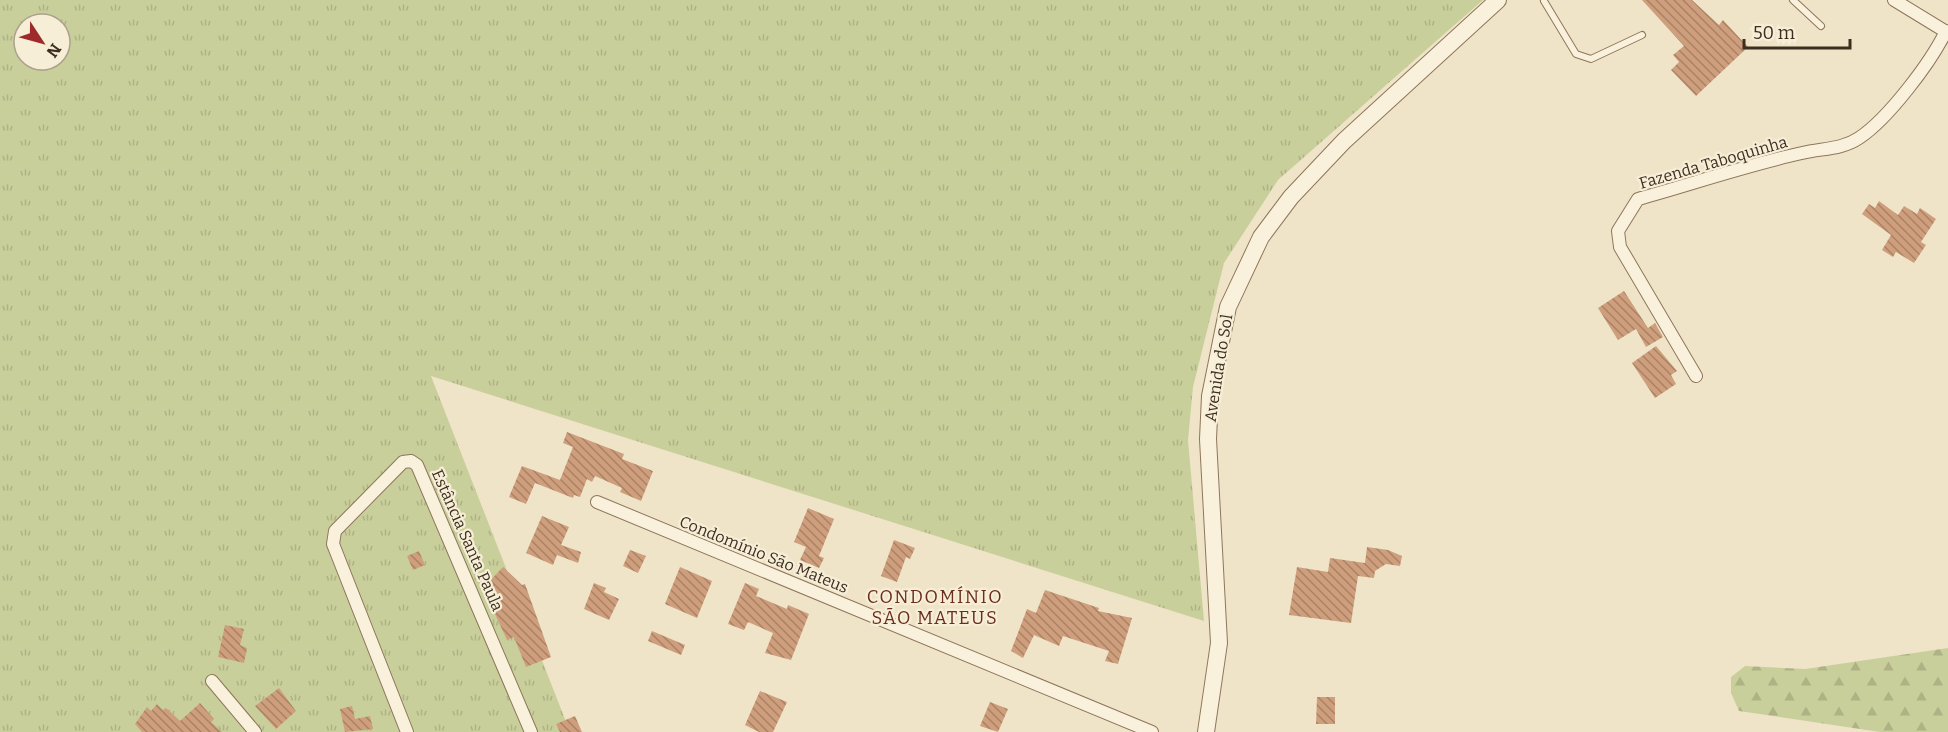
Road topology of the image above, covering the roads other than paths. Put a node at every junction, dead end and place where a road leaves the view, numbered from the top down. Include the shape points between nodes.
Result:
1 (1498, 0) edge
2 (1544, 0) edge
3 (1793, 0) edge
4 (1894, 0) edge
5 (1821, 26) dead end
6 (1947, 32) edge
7 (1642, 35) dead end
8 (1696, 376) dead end
9 (597, 502) dead end
10 (212, 681) dead end
11 (255, 732) edge
12 (407, 732) edge
13 (531, 732) edge
14 (1152, 732) edge
15 (1206, 732) edge

1 - 15 street, Avenida do Sol via 1344,141 1291,197 1261,237 1228,307 1210,396 1208,439 1219,643
2 - 7 lane via 1576,54 1584,58 1591,59
3 - 5 lane
4 - 6 street, Fazenda Taboquinha
6 - 8 street, Fazenda Taboquinha via 1877,123 1858,138 1839,148 1804,152 1638,199 1618,231 1620,247
9 - 14 street, Condomínio São Mateus
10 - 11 street
12 - 13 street, Estância Santa Paula via 333,544 334,531 403,462 411,461 417,465

